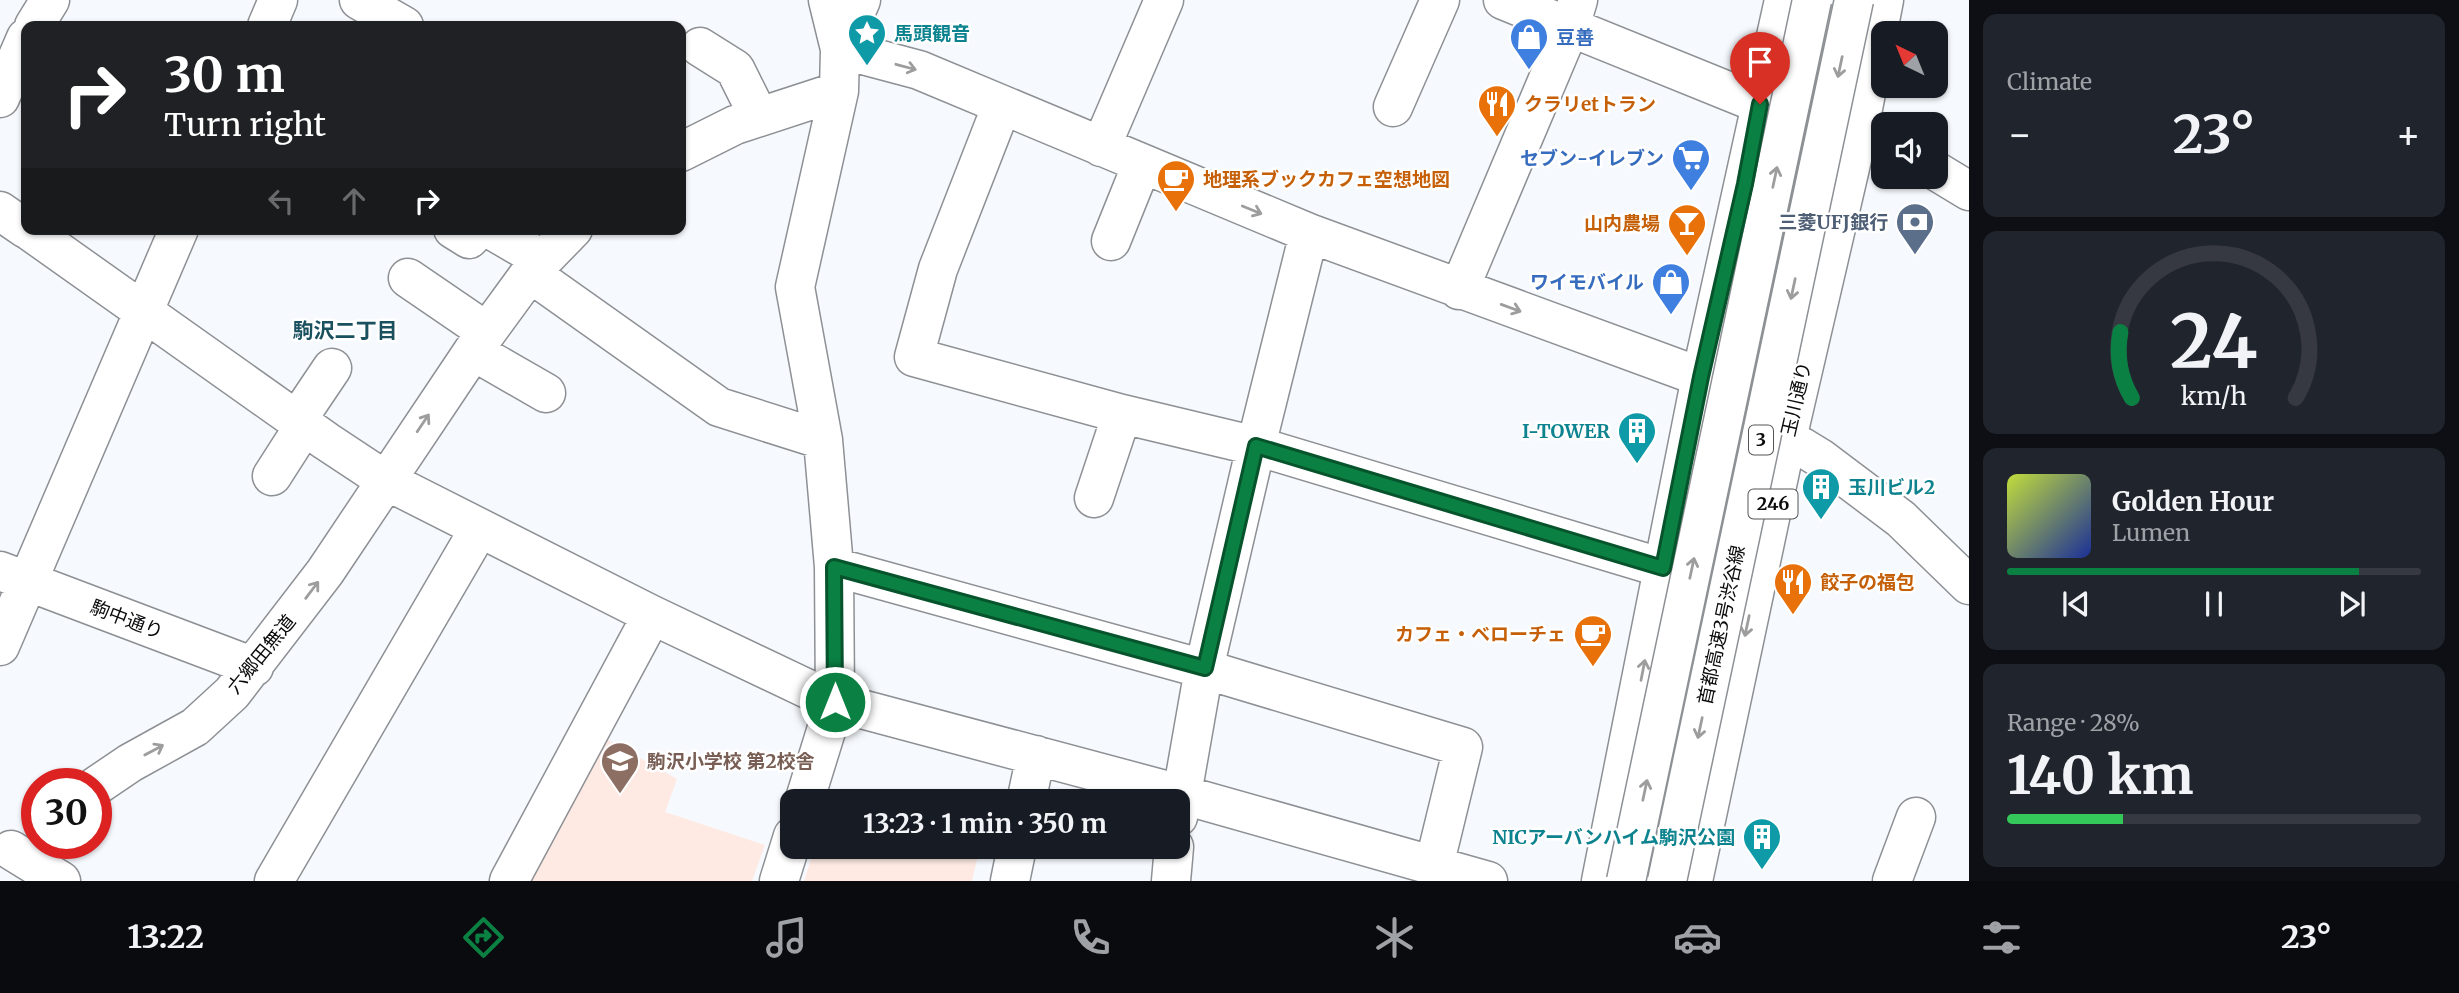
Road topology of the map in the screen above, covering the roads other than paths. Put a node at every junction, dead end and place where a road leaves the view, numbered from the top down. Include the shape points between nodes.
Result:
1 (50, 0) edge
2 (278, 0) edge
3 (359, 0) edge
4 (828, 0) edge
5 (861, 0) edge
6 (1164, 0) edge
7 (1440, 0) edge
8 (1503, 0) edge
9 (1784, 0) edge
10 (1812, 0) edge
11 (1854, 0) edge
12 (1884, 0) edge
13 (1574, 13) edge
14 (37, 21) edge
15 (269, 21) edge
16 (395, 21) edge
17 (701, 47) dead end
18 (840, 49) junction
19 (21, 50) edge
20 (839, 91) junction
21 (0, 98) edge
22 (1760, 104) junction
23 (1002, 105) junction
24 (1393, 107) dead end
25 (1873, 112) edge
26 (759, 117) junction
27 (1871, 135) edge
28 (1101, 148) junction
29 (686, 150) edge
30 (1142, 164) junction
31 (1948, 178) edge
32 (1969, 191) edge
33 (0, 212) edge
34 (21, 226) edge
35 (1309, 233) junction
36 (176, 235) edge
37 (498, 235) edge
38 (567, 235) edge
39 (36, 236) edge
40 (1111, 241) dead end
41 (537, 266) junction
42 (408, 278) dead end
43 (1459, 290) junction
44 (144, 311) junction
45 (480, 341) junction
46 (332, 368) dead end
47 (1701, 377) junction
48 (547, 393) dead end
49 (1122, 414) junction
50 (300, 423) junction
51 (823, 440) junction
52 (1786, 443) junction
53 (1256, 446) junction
54 (272, 476) dead end
55 (385, 480) junction
56 (1094, 498) dead end
57 (480, 529) junction
58 (834, 567) junction
59 (1663, 568) junction
60 (13, 576) edge
61 (1969, 585) edge
62 (652, 615) junction
63 (0, 646) edge
64 (254, 667) junction
65 (1205, 668) junction
66 (835, 702) junction
67 (1036, 755) junction
68 (112, 775) edge
69 (808, 789) edge
70 (1029, 789) edge
71 (1131, 789) edge
72 (1182, 789) edge
73 (1190, 809) edge
74 (1916, 817) dead end
75 (16, 847) edge
76 (786, 859) edge
77 (1015, 859) edge
78 (1173, 859) edge
79 (1434, 866) junction
80 (61, 881) edge
81 (274, 881) edge
82 (509, 881) edge
83 (779, 881) edge
84 (1010, 881) edge
85 (1171, 881) edge
86 (1488, 881) edge
87 (1601, 881) edge
88 (1626, 881) edge
89 (1667, 881) edge
90 (1693, 881) edge
91 (1892, 881) edge

1 - 14 main road
2 - 15 main road
3 - 16 main road
4 - 18 main road
5 - 18 main road
6 - 28 main road
7 - 24 main road
8 - 13 main road
9 - 22 main road
88 -> 10 main road, 首都高速3号渋谷線 / 3, bridge
11 -> 89 main road, 首都高速3号渋谷線 / 3, bridge
12 - 25 main road, 玉川通り / 246
13 - 22 main road
13 - 43 main road
17 - 26 main road via 735,69
18 - 20 main road
18 -> 23 main road via 919,70
19 - 21 main road
20 - 26 main road
20 - 51 main road via 795,287
22 - 27 main road
22 - 47 main road
23 - 28 main road
23 - 49 main road via 938,269 914,357
26 - 29 main road
27 - 52 main road, 玉川通り / 246
28 - 30 main road
30 -> 35 main road
30 - 40 main road
31 - 32 main road
33 - 34 main road
35 - 43 main road
35 - 53 main road
36 - 44 main road
37 - 41 main road
38 - 41 main road, 六郷田無道
39 - 44 main road
41 - 45 main road, 六郷田無道
41 - 51 main road via 719,407
42 - 45 main road
43 -> 47 main road
44 - 50 main road
44 - 60 main road
45 - 48 main road
55 -> 45 main road, 六郷田無道
46 - 50 main road
47 - 59 main road
49 - 53 main road
49 - 56 main road
50 - 54 main road
50 - 55 main road
51 - 58 main road
52 - 61 main road via 1820,458 1901,519
52 -> 90 main road, 玉川通り / 246
53 - 59 main road
53 - 65 main road
55 - 57 main road
64 -> 55 main road, 六郷田無道 via 325,572
57 - 62 main road
57 - 81 main road
58 - 65 main road
58 - 66 main road
87 -> 59 main road
60 - 63 main road
60 - 64 main road, 駒中通り
62 - 66 main road
62 - 82 main road
68 -> 64 main road, 六郷田無道 via 195,727
65 - 72 main road
65 - 79 main road via 1463,747
66 - 67 main road
66 - 69 main road
67 - 70 main road
67 - 71 main road
73 - 79 main road
74 - 91 main road
75 - 80 main road
76 - 83 main road
77 - 84 main road
78 - 85 main road
79 - 86 main road

